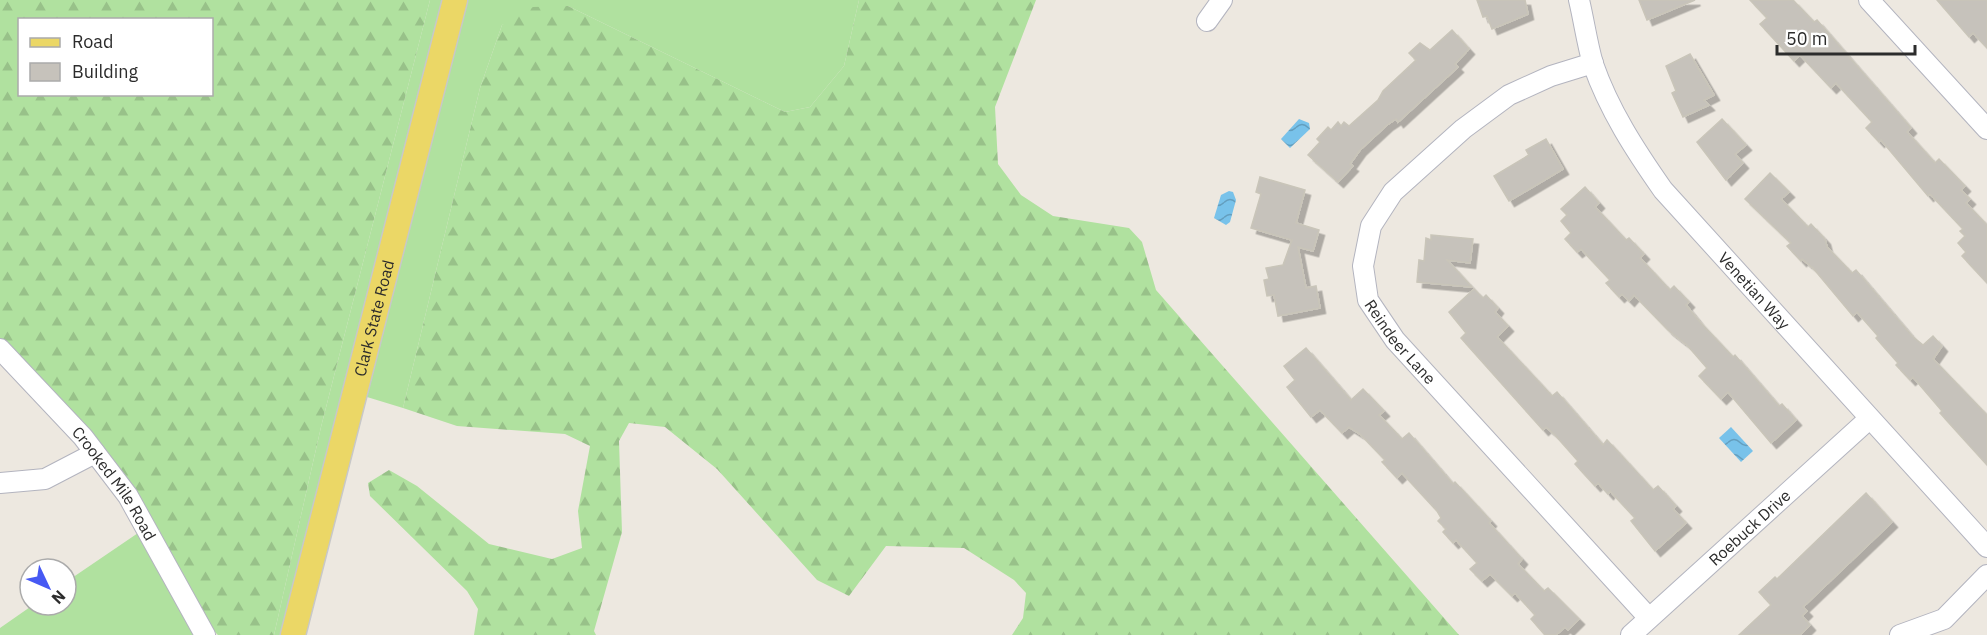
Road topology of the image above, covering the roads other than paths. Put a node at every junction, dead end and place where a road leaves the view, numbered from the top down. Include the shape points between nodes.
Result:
1 (455, 0) edge
2 (1222, 0) edge
3 (1579, 0) edge
4 (1869, 0) edge
5 (1207, 21) dead end
6 (1593, 63) junction
7 (1987, 129) edge
8 (0, 349) edge
9 (1869, 419) junction
10 (95, 453) junction
11 (0, 483) edge
12 (1987, 547) edge
13 (1987, 575) edge
14 (1649, 618) junction
15 (1945, 627) edge
16 (205, 635) edge
17 (293, 635) edge
18 (1631, 635) edge
19 (1900, 635) edge

1 - 17 main road, Clark State Road
2 - 5 street
3 - 6 street, Venetian Way
4 - 7 street
6 - 9 street, Venetian Way via 1609,103 1663,190
6 - 14 street, Reindeer Lane via 1509,95 1463,129 1393,192 1371,226 1363,266 1368,300 1395,340
8 - 10 street, Crooked Mile Road
9 - 12 street, Venetian Way
9 - 14 street, Roebuck Drive
10 - 11 street via 45,479
10 - 16 street, Crooked Mile Road via 128,496
13 - 15 street
14 - 18 street, Roebuck Drive
15 - 19 street

